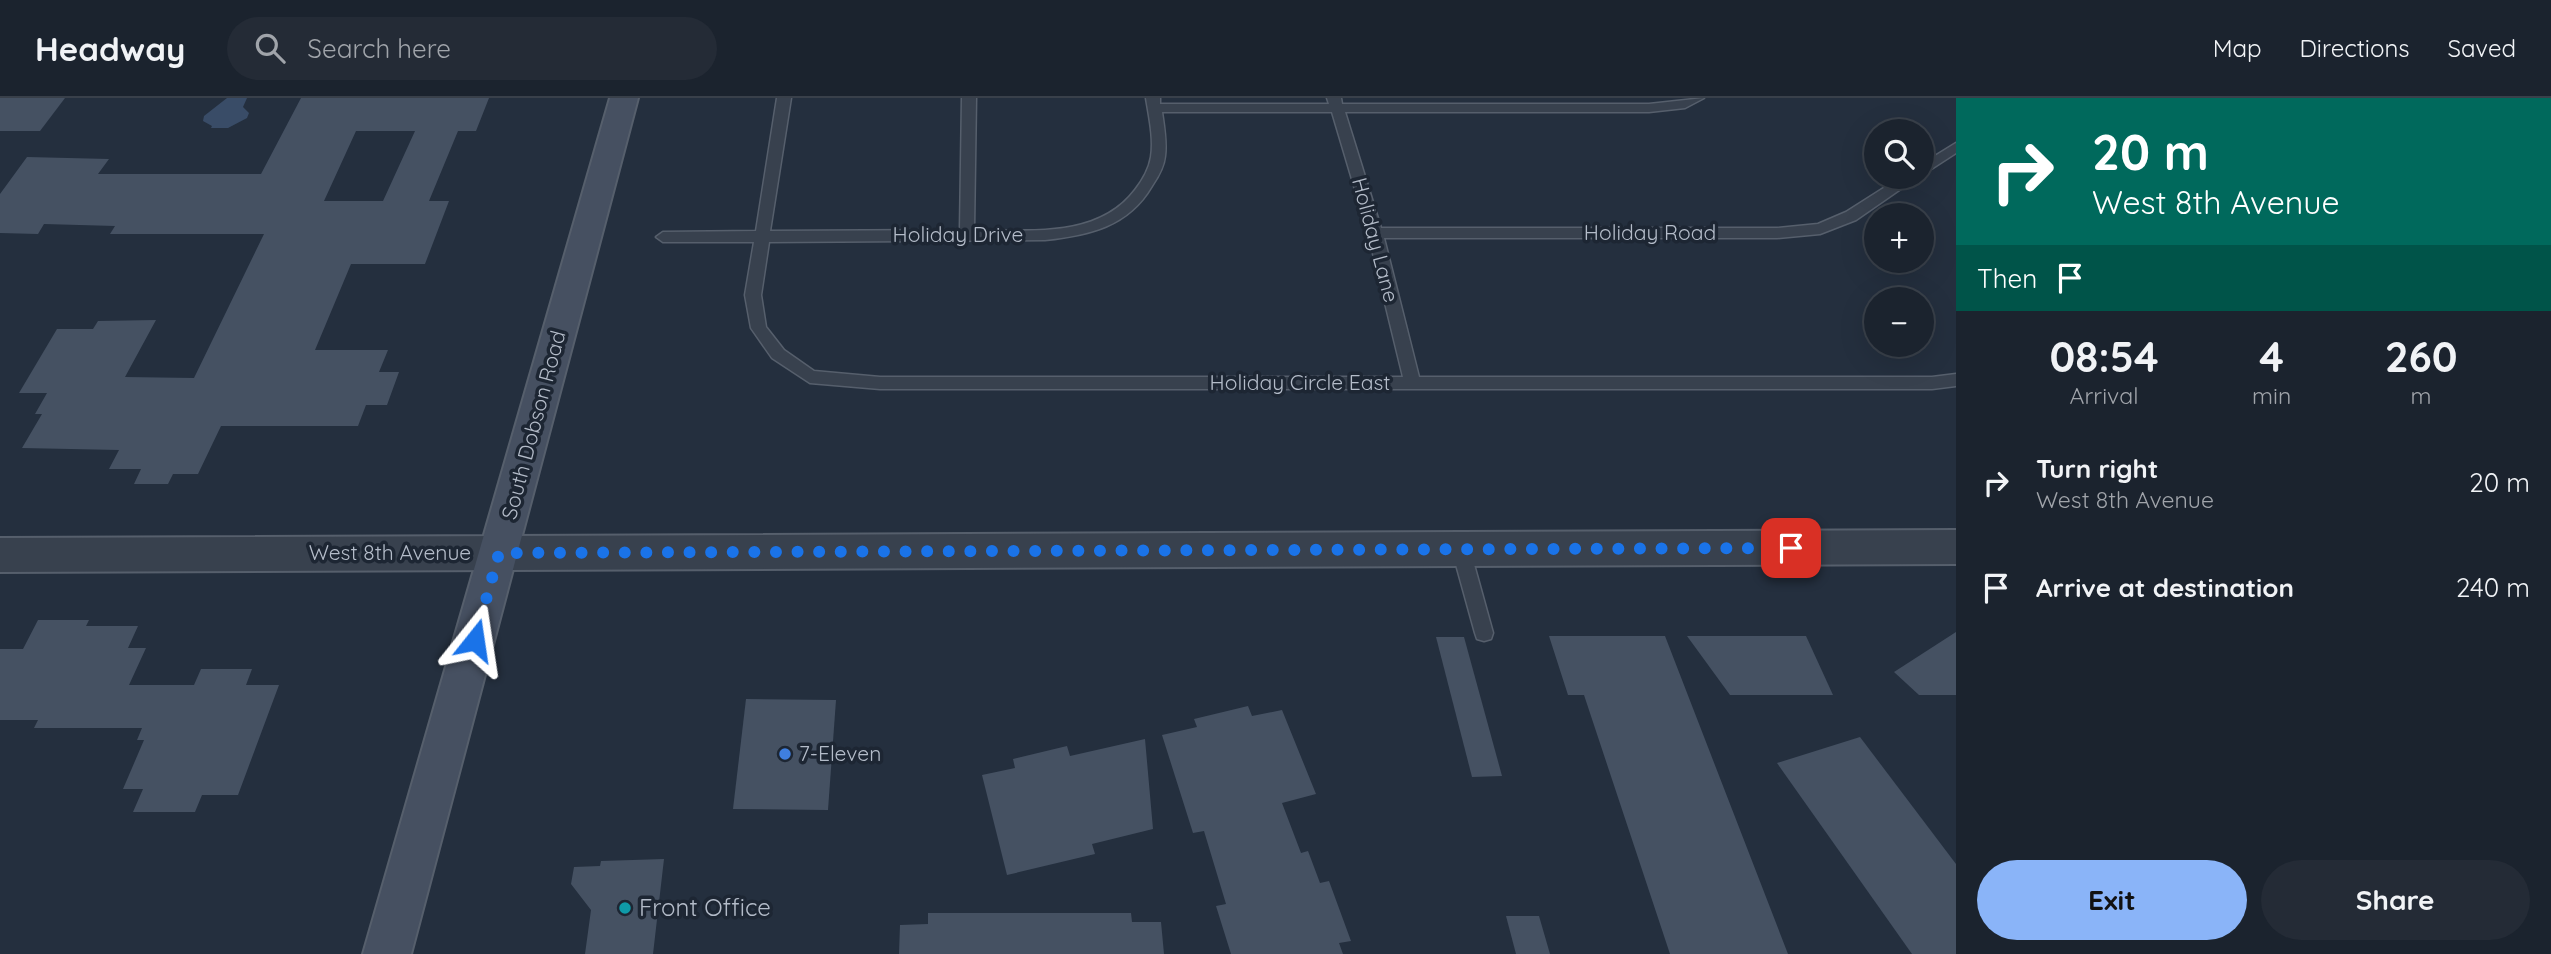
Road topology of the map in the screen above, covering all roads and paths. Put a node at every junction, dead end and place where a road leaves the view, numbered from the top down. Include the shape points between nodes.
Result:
1 (624, 98) edge
2 (784, 98) edge
3 (969, 98) edge
4 (1697, 98) edge
5 (1335, 102) edge
6 (1153, 103) edge
7 (1956, 147) edge
8 (1934, 162) edge
9 (1893, 189) edge
10 (1375, 233) junction
11 (967, 235) junction
12 (762, 236) junction
13 (663, 237) dead end
14 (1956, 380) edge
15 (1413, 383) junction
16 (1956, 547) edge
17 (1461, 550) junction
18 (499, 553) junction
19 (0, 555) edge
20 (1484, 634) dead end
21 (387, 954) edge

1 - 18 main road, South Dobson Road
2 - 12 lane, Holiday Circle East
3 - 11 lane
4 - 5 lane via 1685,104 1648,107
5 - 6 lane
5 - 10 lane, Holiday Lane
6 - 11 lane, Holiday Drive via 1158,159 1142,192 1114,221 1045,235
7 - 8 lane
9 - 10 lane, Holiday Road via 1851,216 1820,229 1777,233
10 - 15 lane, Holiday Lane
11 - 12 lane, Holiday Drive
12 - 13 lane, Holiday Drive
12 - 15 lane, Holiday Circle East via 753,295 759,328 778,354 810,377 880,383
14 - 15 lane, Holiday Circle East
16 - 17 street, West 8th Avenue
17 - 18 street, West 8th Avenue
17 - 20 lane
18 - 19 street, West 8th Avenue
18 - 21 main road, South Dobson Road

